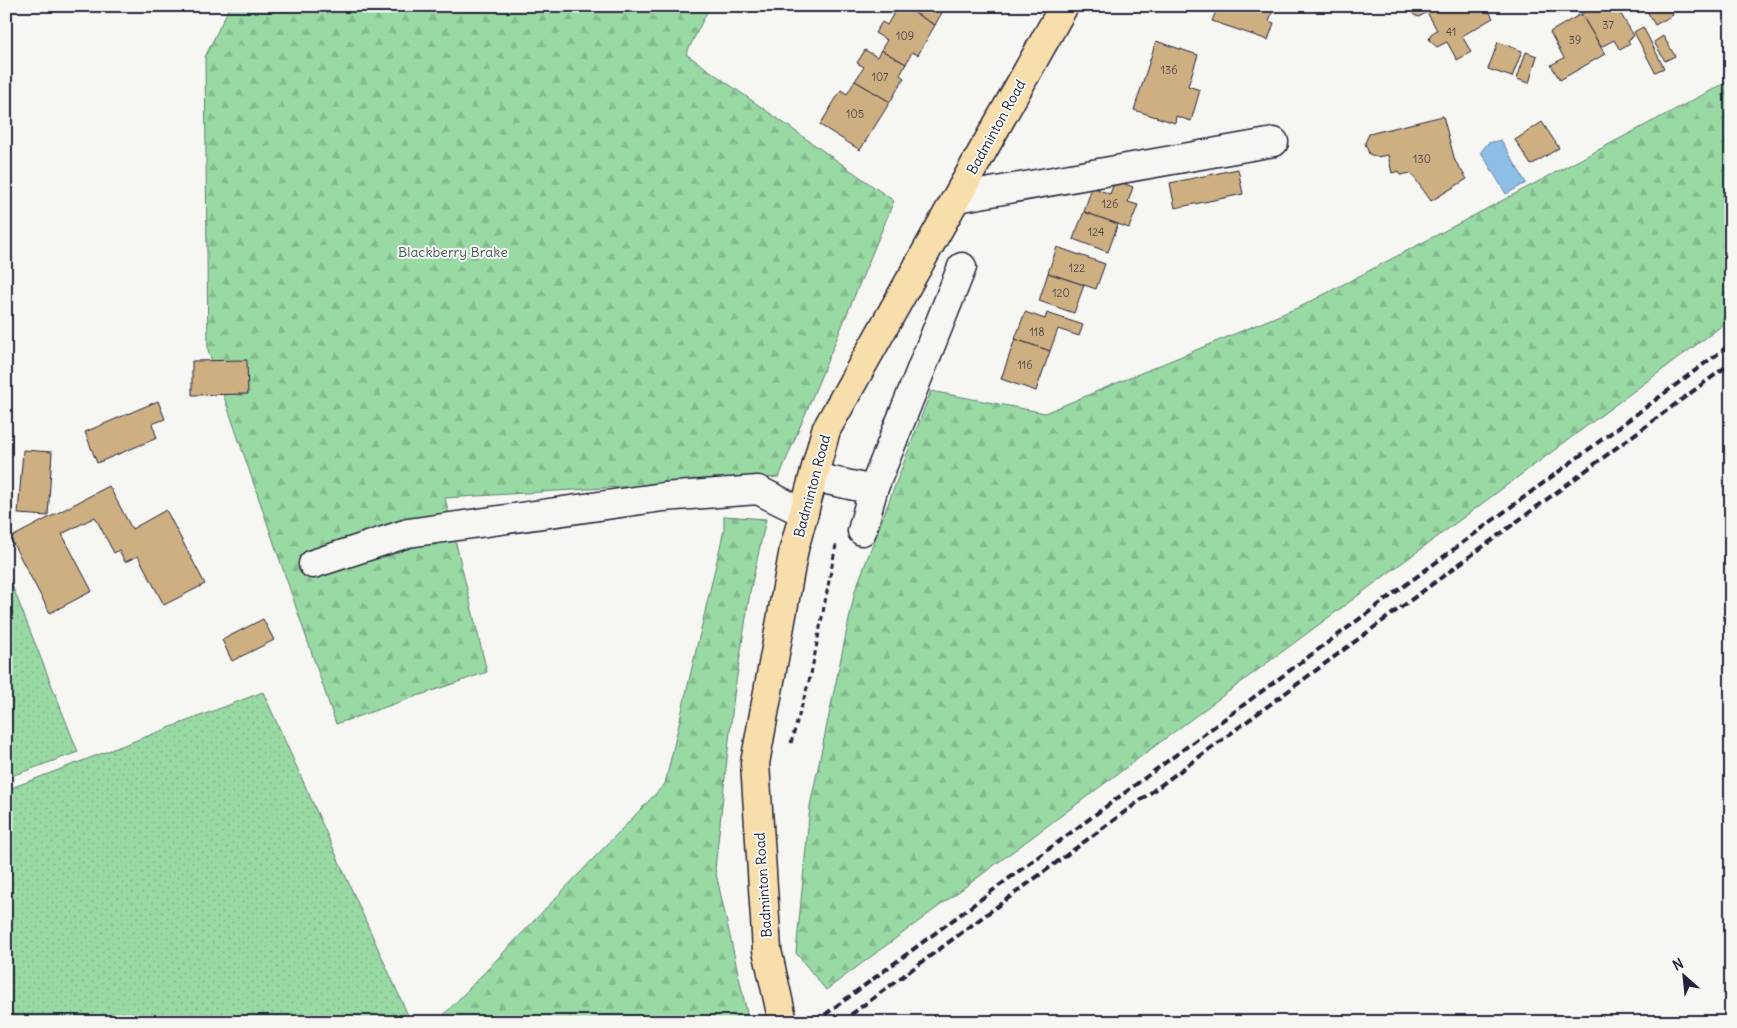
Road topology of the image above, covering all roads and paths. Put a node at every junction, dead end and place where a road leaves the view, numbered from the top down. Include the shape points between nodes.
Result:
1 (1064, 6) edge
2 (1274, 142) dead end
3 (957, 198) junction
4 (962, 267) dead end
5 (814, 477) junction
6 (873, 490) junction
7 (804, 513) junction
8 (862, 531) dead end
9 (837, 542) dead end
10 (313, 564) dead end
11 (790, 749) dead end
12 (783, 1022) edge

1 - 3 main road, Badminton Road
2 - 3 street
3 - 5 main road, Badminton Road via 826,430
4 - 6 street
5 - 6 street
5 - 7 main road, Badminton Road
6 - 8 street
7 - 10 street via 758,490 663,497 408,533
7 - 12 main road, Badminton Road via 794,548 755,763 767,950
9 - 11 path via 810,674

